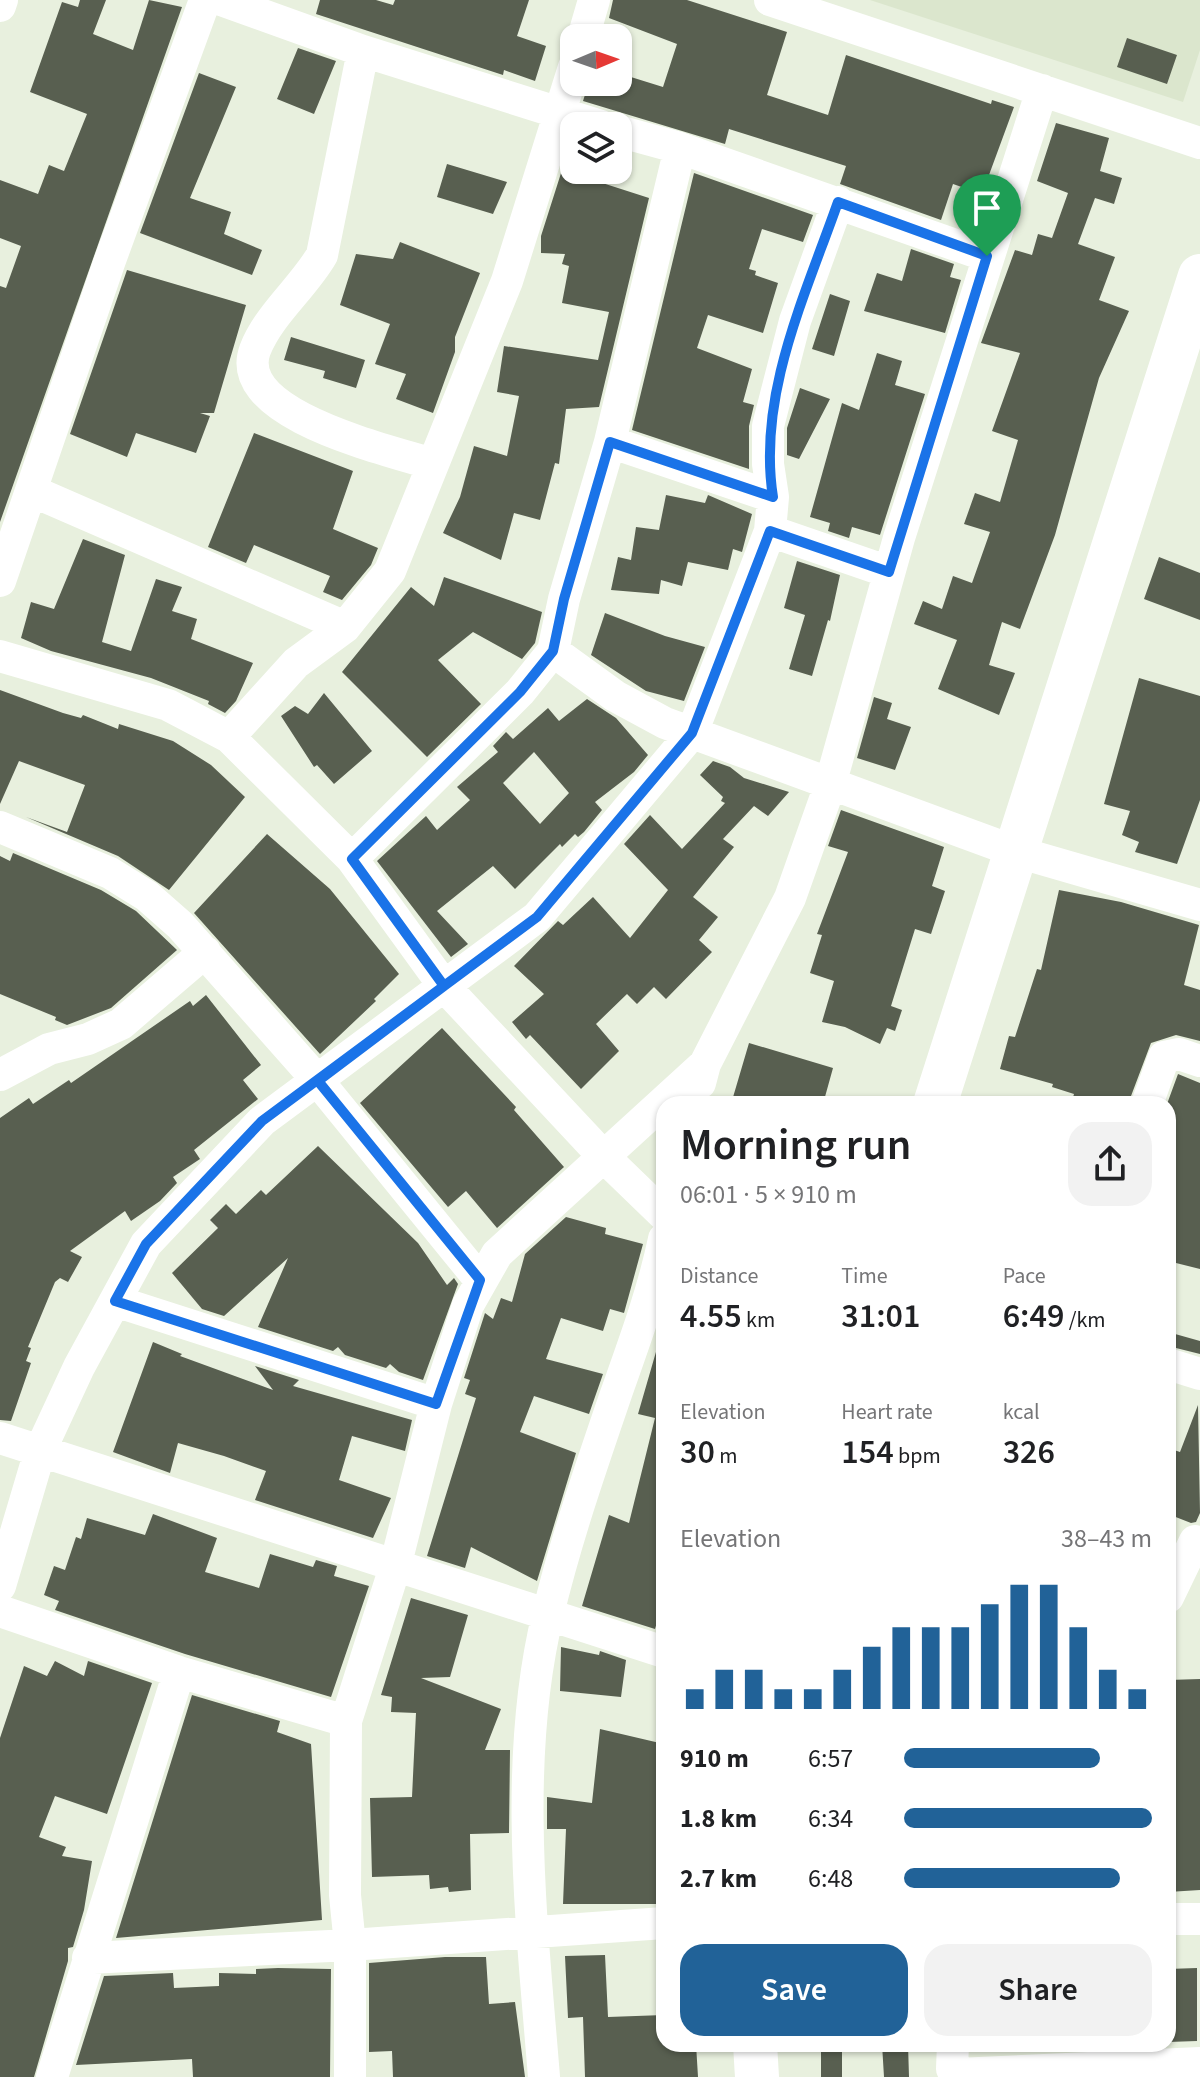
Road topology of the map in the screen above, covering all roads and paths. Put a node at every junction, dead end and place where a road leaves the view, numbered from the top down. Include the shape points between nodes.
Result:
1 (2, 0) edge
2 (205, 0) edge
3 (221, 0) edge
4 (594, 0) edge
5 (770, 0) edge
6 (0, 6) edge
7 (587, 24) edge
8 (363, 51) junction
9 (1042, 90) junction
10 (560, 114) joint
11 (632, 135) edge
12 (1200, 143) edge
13 (680, 148) junction
14 (838, 202) junction
15 (987, 256) junction
16 (1196, 301) edge
17 (610, 442) junction
18 (432, 464) junction
19 (32, 491) junction
20 (773, 497) junction
21 (770, 531) junction
22 (889, 572) junction
23 (0, 581) edge
24 (345, 627) junction
25 (553, 651) junction
26 (0, 656) edge
27 (692, 733) junction
28 (229, 737) junction
29 (830, 785) junction
30 (0, 827) edge
31 (1014, 851) junction
32 (352, 859) junction
33 (1200, 905) edge
34 (205, 952) junction
35 (444, 986) junction
36 (1200, 1061) edge
37 (705, 1064) junction
38 (0, 1075) edge
39 (318, 1081) junction
40 (670, 1096) edge
41 (697, 1096) edge
42 (937, 1096) edge
43 (1150, 1096) edge
44 (656, 1109) edge
45 (604, 1157) junction
46 (656, 1207) edge
47 (656, 1279) edge
48 (480, 1280) junction
49 (115, 1301) junction
50 (1176, 1366) edge
51 (1200, 1374) edge
52 (436, 1404) junction
53 (0, 1438) edge
54 (40, 1451) junction
55 (1188, 1538) edge
56 (395, 1567) junction
57 (1176, 1573) edge
58 (0, 1586) edge
59 (0, 1611) edge
60 (548, 1615) junction
61 (656, 1649) edge
62 (179, 1672) junction
63 (346, 1721) junction
64 (1176, 1919) edge
65 (1200, 1919) edge
66 (656, 1923) edge
67 (534, 1930) junction
68 (350, 1945) junction
69 (88, 1958) junction
70 (755, 2052) edge
71 (953, 2052) edge
72 (1111, 2055) edge
73 (1200, 2063) edge
74 (1006, 2074) edge
75 (52, 2077) edge
76 (350, 2077) edge
77 (544, 2077) edge
78 (757, 2077) edge

1 - 6 street
2 - 19 street
3 - 8 street
4 - 7 street
5 - 9 street
8 - 10 street
8 - 18 street via 322,255 267,326 254,354 258,381 272,400 302,420
9 - 12 street
9 - 15 street
10 - 18 street via 507,281
11 - 13 street
13 - 14 street
13 - 17 street
14 - 15 street
14 - 20 street via 795,321 768,426
15 - 22 street
16 - 31 street
17 - 20 street
17 - 25 street
18 - 24 street via 390,571
19 - 23 street
19 - 24 street
20 - 21 street
21 - 22 street
21 - 27 street
22 - 29 street
24 - 28 street via 296,663
25 - 27 street via 645,714
25 - 32 street via 520,692
26 - 28 street via 168,705
27 - 29 street
27 - 35 street via 537,917
28 - 32 street
29 - 31 street
29 - 37 street via 790,898
30 - 34 street via 110,873 147,896
31 - 33 street
31 - 42 street
32 - 35 street
34 - 38 street via 121,1024 49,1049
34 - 39 street
35 - 39 street
35 - 45 street
36 - 43 street via 1179,1054 1164,1057
37 - 40 street
37 - 41 street
39 - 48 street
39 - 49 street via 262,1121 146,1244
44 - 45 street
45 - 46 street
45 - 48 street via 516,1235
47 - 60 street via 580,1498
48 - 52 street
49 - 52 street
49 - 54 street
50 - 51 street
52 - 56 street
53 - 54 street
54 - 56 street
54 - 58 street
55 - 57 street
56 - 60 street
56 - 63 street
59 - 62 street
60 - 61 street
60 - 67 street via 529,1734
62 - 63 street
62 - 69 street
63 - 68 street via 345,1895
64 - 65 street
66 - 67 street
67 - 68 street
67 - 77 street
68 - 69 street
68 - 76 street
69 - 75 street
70 - 78 street
71 - 74 street via 953,2073
72 - 73 street
72 - 74 street

